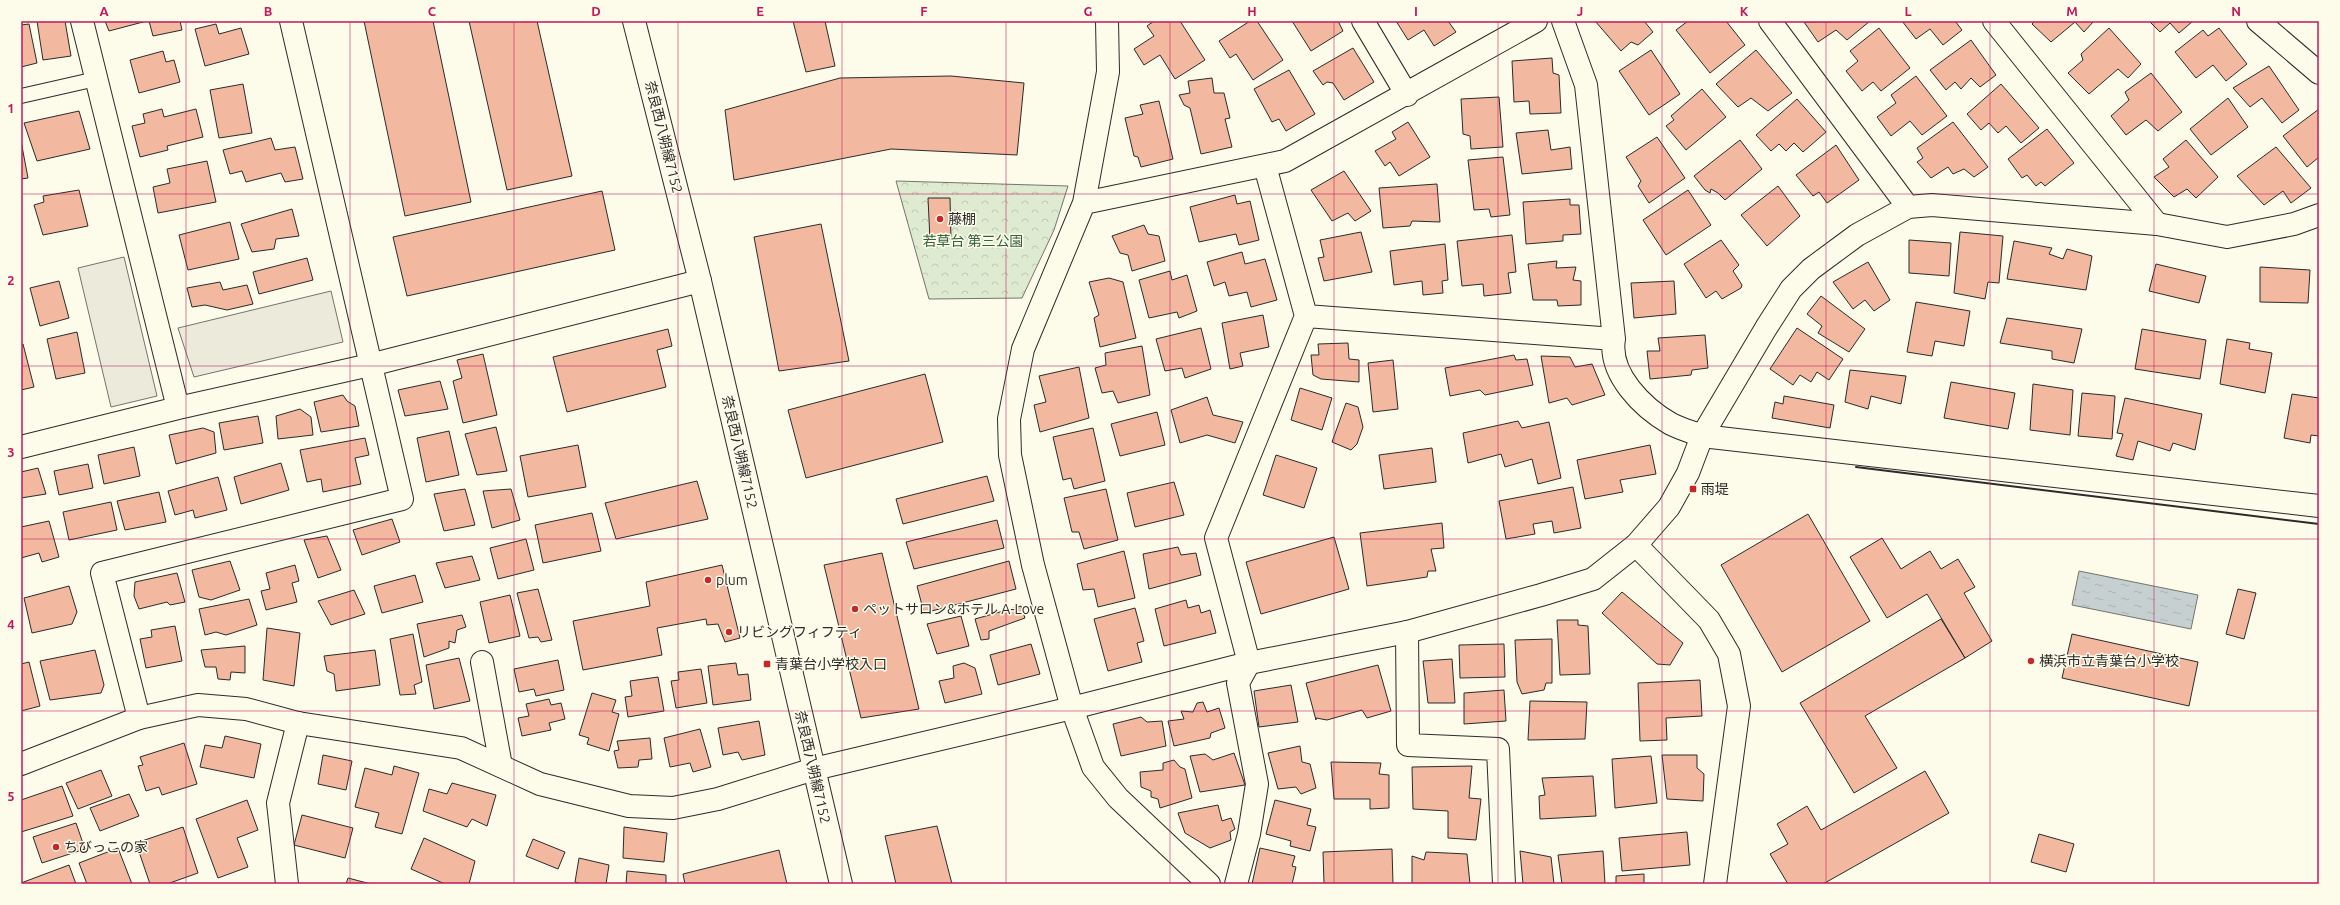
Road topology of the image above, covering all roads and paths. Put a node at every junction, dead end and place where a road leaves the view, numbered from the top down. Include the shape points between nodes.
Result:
1 (82, 21) edge
2 (291, 21) edge
3 (634, 21) edge
4 (1107, 21) edge
5 (1362, 21) edge
6 (1536, 21) edge
7 (1563, 21) edge
8 (1770, 21) edge
9 (1994, 21) edge
10 (2258, 21) edge
11 (2319, 73) edge
12 (96, 79) junction
13 (1407, 95) junction
14 (21, 96) edge
15 (1265, 166) junction
16 (1084, 203) junction
17 (1908, 207) junction
18 (2319, 215) edge
19 (2157, 224) junction
20 (700, 281) junction
21 (1306, 316) junction
22 (1614, 339) junction
23 (370, 365) junction
24 (178, 408) junction
25 (1702, 436) junction
26 (21, 447) edge
27 (2319, 506) edge
28 (1636, 545) junction
29 (1407, 632) junction
30 (482, 662) dead end
31 (1249, 663) junction
32 (1072, 708) junction
33 (139, 718) junction
34 (298, 723) junction
35 (21, 764) edge
36 (501, 766) junction
37 (814, 769) junction
38 (286, 884) edge
39 (841, 884) edge
40 (1209, 884) edge
41 (1236, 884) edge
42 (1504, 884) edge
43 (1715, 884) edge

1 - 12 street
2 - 23 street
3 - 20 street, 奈良西八朔線7152
4 - 16 street via 1108,72
5 - 13 street
6 - 13 street
7 - 22 street via 1586,85
8 - 17 street
9 - 19 street
10 - 11 street
12 - 14 lane
12 - 24 street
13 - 15 street via 1285,161
15 - 16 street
15 - 21 street
16 - 32 street via 1024,349 1010,419 1010,455 1032,557
17 - 19 street via 1932,205
17 - 25 street via 1857,235 1811,269 1791,289
18 - 19 street via 2294,224 2227,237
20 - 23 street
20 - 37 street, 奈良西八朔線7152
21 - 22 street
21 - 31 street via 1216,538
22 - 25 street via 1612,349 1622,376 1642,403 1671,424
23 - 24 street
23 - 33 street via 402,499 102,573
24 - 26 street
25 - 27 street
25 - 28 street via 1688,473 1669,507
28 - 29 street via 1593,579
28 - 43 street via 1709,620 1729,654 1739,706
29 - 31 street
29 - 42 street via 1408,745 1498,748
30 - 36 street
31 - 32 street
31 - 41 street via 1238,682 1257,784 1249,834
32 - 37 street
32 - 40 street via 1093,766 1103,779 1118,798
33 - 34 street via 198,705 246,709
33 - 35 street
34 - 36 street via 462,748
34 - 38 street via 278,803
36 - 37 street via 540,784 629,806 673,808 718,799
37 - 39 street, 奈良西八朔線7152

